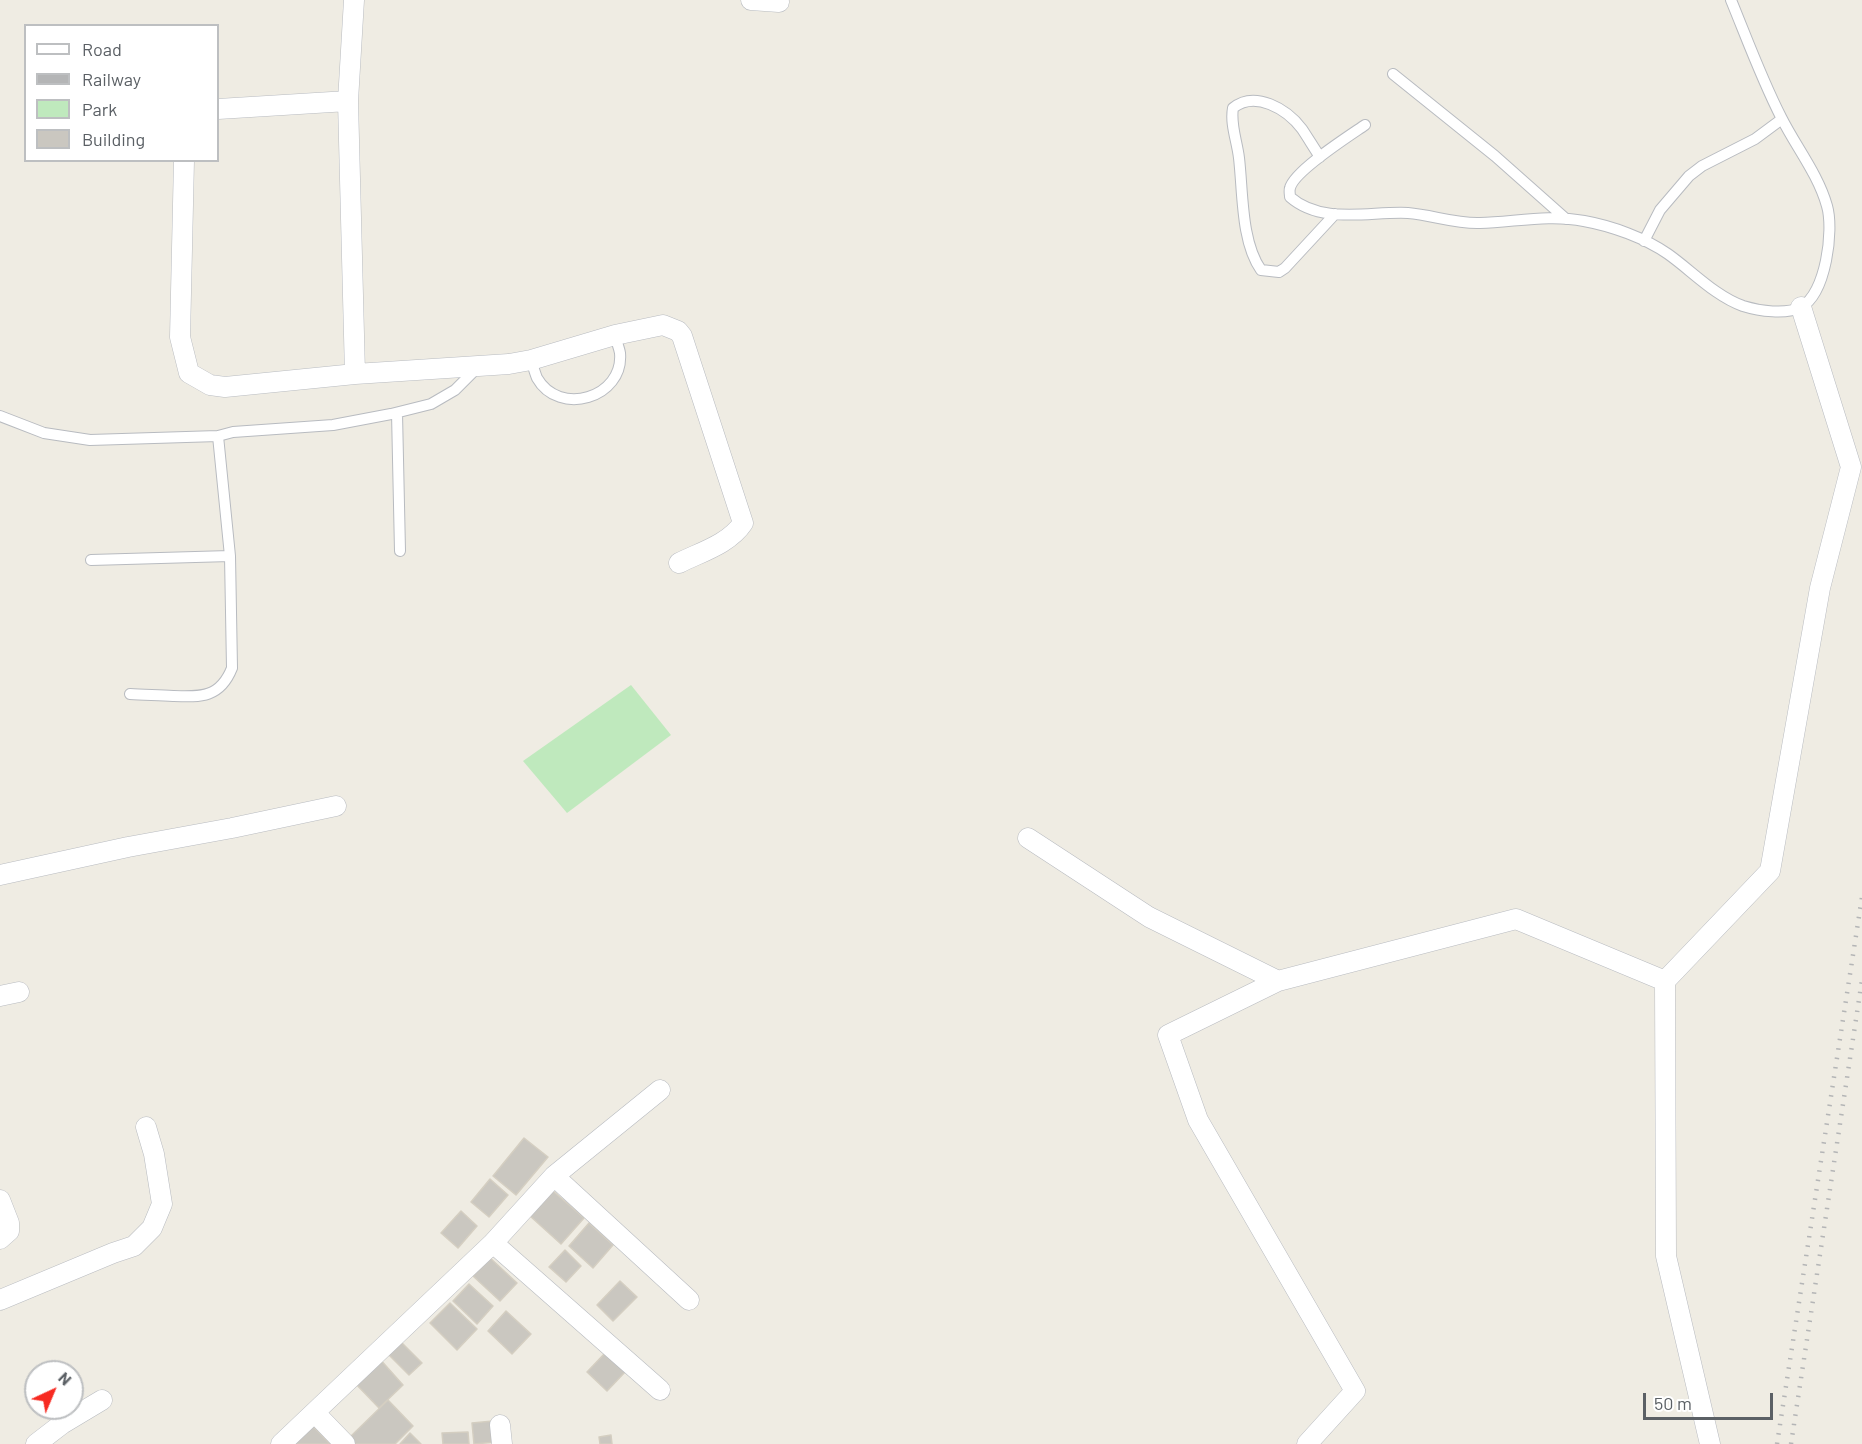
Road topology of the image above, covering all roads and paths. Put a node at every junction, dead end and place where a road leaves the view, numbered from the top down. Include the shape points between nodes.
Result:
1 (354, 0) edge
2 (751, 0) edge
3 (1731, 0) edge
4 (779, 2) dead end
5 (1393, 74) dead end
6 (348, 101) junction
7 (219, 109) edge
8 (1782, 119) junction
9 (1365, 125) dead end
10 (1320, 157) junction
11 (184, 162) edge
12 (1335, 214) junction
13 (1566, 219) junction
14 (1644, 241) junction
15 (1801, 307) junction
16 (615, 335) junction
17 (531, 360) junction
18 (480, 366) junction
19 (355, 374) junction
20 (397, 412) junction
21 (0, 416) edge
22 (218, 436) junction
23 (400, 551) dead end
24 (230, 556) junction
25 (91, 560) dead end
26 (679, 563) dead end
27 (130, 694) dead end
28 (336, 806) dead end
29 (1028, 838) dead end
30 (0, 875) edge
31 (1278, 981) junction
32 (1665, 981) junction
33 (660, 1090) dead end
34 (146, 1127) dead end
35 (554, 1176) junction
36 (0, 1200) edge
37 (0, 1239) edge
38 (493, 1243) junction
39 (0, 1300) edge
40 (689, 1300) dead end
41 (660, 1390) dead end
42 (102, 1400) dead end
43 (315, 1413) junction
44 (38, 1443) edge
45 (281, 1444) edge
46 (345, 1444) edge
47 (1306, 1444) edge
48 (1710, 1444) edge

1 - 6 street
2 - 4 street
3 - 8 lane
5 - 13 lane via 1503,162
6 - 7 street
6 - 19 street
8 - 14 lane via 1689,176 1660,210
8 - 15 lane via 1828,208 1823,273 1815,292
9 - 10 lane
10 - 12 lane via 1293,181 1290,197 1319,213
10 - 12 lane via 1294,121 1266,102 1254,99 1233,108 1245,217 1255,261 1261,270 1279,272 1285,268
11 - 19 street via 180,337 189,373 210,385 225,387
12 - 13 lane via 1408,213 1479,223
13 - 14 lane via 1585,221
14 - 15 lane via 1742,305 1778,311
15 - 32 street via 1851,467 1820,588 1770,872
16 - 17 street
16 - 17 lane via 620,354 617,373 606,389 589,399 570,400 551,393 538,379
16 - 26 street via 663,325 682,336 743,523 736,533
17 - 18 street
18 - 19 street
18 - 20 lane via 455,390 430,404
20 - 22 lane via 333,425
20 - 23 lane
21 - 22 lane via 44,433 90,440
22 - 24 lane
24 - 25 lane
24 - 27 lane via 232,668 228,679 203,697
28 - 30 street
29 - 31 street via 1149,917
31 - 32 street via 1516,919
31 - 47 street via 1168,1035 1198,1120 1355,1391
32 - 48 street via 1665,1256
33 - 35 street
34 - 39 street via 162,1204 152,1228 134,1246
35 - 38 street
35 - 40 street
36 - 37 street via 9,1223 9,1231
38 - 41 street
38 - 43 street
42 - 44 street
43 - 45 street
43 - 46 street

